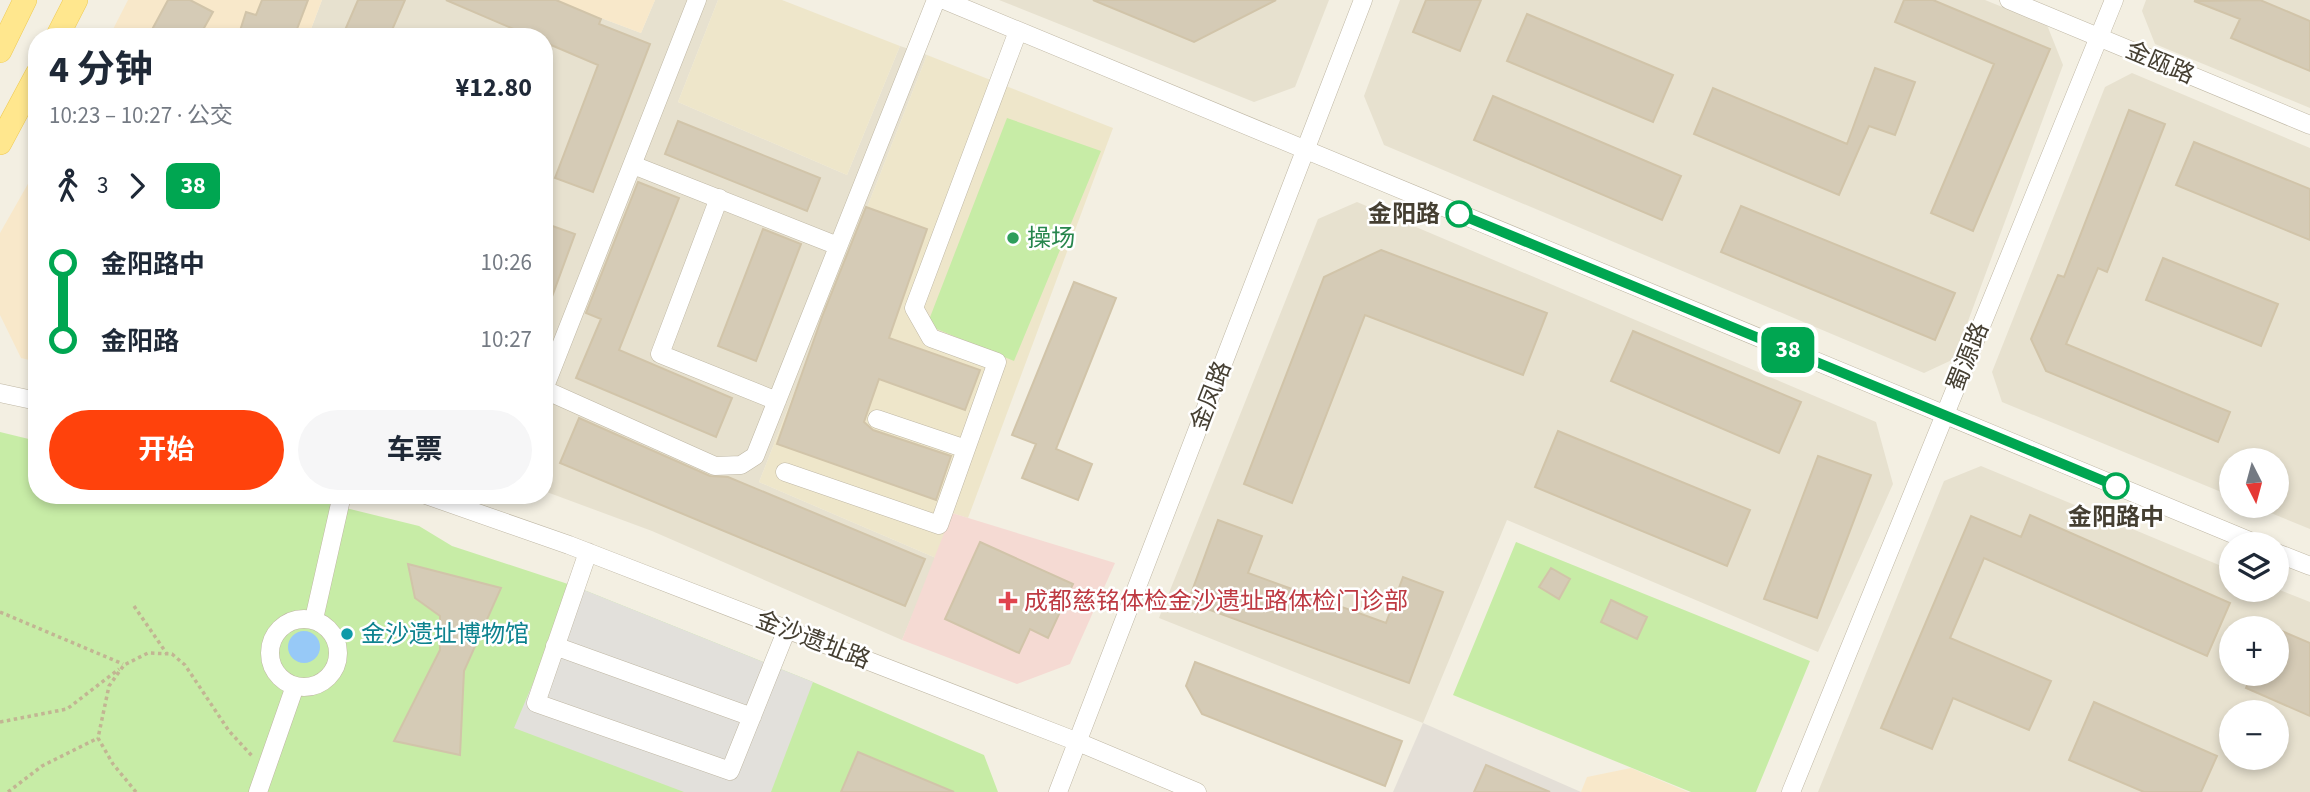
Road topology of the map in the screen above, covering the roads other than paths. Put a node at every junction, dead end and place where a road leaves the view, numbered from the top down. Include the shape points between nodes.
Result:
1 (25, 0) edge
2 (76, 0) edge
3 (696, 0) edge
4 (936, 0) edge
5 (944, 0) edge
6 (1363, 0) edge
7 (2009, 0) edge
8 (2114, 0) edge
9 (62, 28) edge
10 (1018, 31) junction
11 (2099, 37) junction
12 (0, 51) edge
13 (28, 91) edge
14 (2310, 125) edge
15 (0, 143) edge
16 (1306, 150) junction
17 (633, 165) junction
18 (719, 198) junction
19 (838, 246) junction
20 (553, 369) edge
21 (0, 393) edge
22 (553, 393) edge
23 (28, 399) edge
24 (777, 401) junction
25 (1945, 415) junction
26 (877, 419) dead end
27 (966, 449) junction
28 (785, 472) dead end
29 (340, 504) edge
30 (478, 504) edge
31 (2227, 532) edge
32 (588, 552) junction
33 (2289, 558) edge
34 (2310, 566) edge
35 (314, 620) junction
36 (787, 629) junction
37 (555, 646) junction
38 (295, 685) junction
39 (752, 717) junction
40 (1078, 742) junction
41 (258, 792) edge
42 (1058, 792) edge
43 (1197, 792) edge
44 (1791, 792) edge

1 - 12 main road
2 - 9 main road
3 - 17 street
4 - 19 street
5 - 10 street
6 - 16 street, 金凤路
7 - 11 street, 金瓯路
8 - 11 street, 蜀源路
10 - 16 street
10 - 27 street via 914,308 931,338 997,362
11 - 14 street, 金瓯路
11 - 25 street, 蜀源路
13 - 15 main road
16 - 25 street
16 - 40 street, 金凤路
17 - 18 street
17 - 20 street
18 - 19 street
18 - 24 street via 660,354
19 - 24 street
21 - 23 street
22 - 24 street via 715,466 741,465 755,456
25 - 31 street
25 - 44 street, 蜀源路
26 - 27 street
27 - 28 street via 939,525
29 - 35 street
30 - 32 street, 金沙遗址路
32 - 36 street, 金沙遗址路
32 - 37 street
33 - 34 street
35 - 38 street via 333,633 339,656 335,668 318,684
35 - 38 street via 303,618 283,625 271,643 277,674
36 - 39 street
36 - 40 street, 金沙遗址路
37 - 39 street
37 - 39 street via 536,703 730,771
38 - 41 street
40 - 42 street, 金凤路
40 - 43 street, 金沙遗址路

